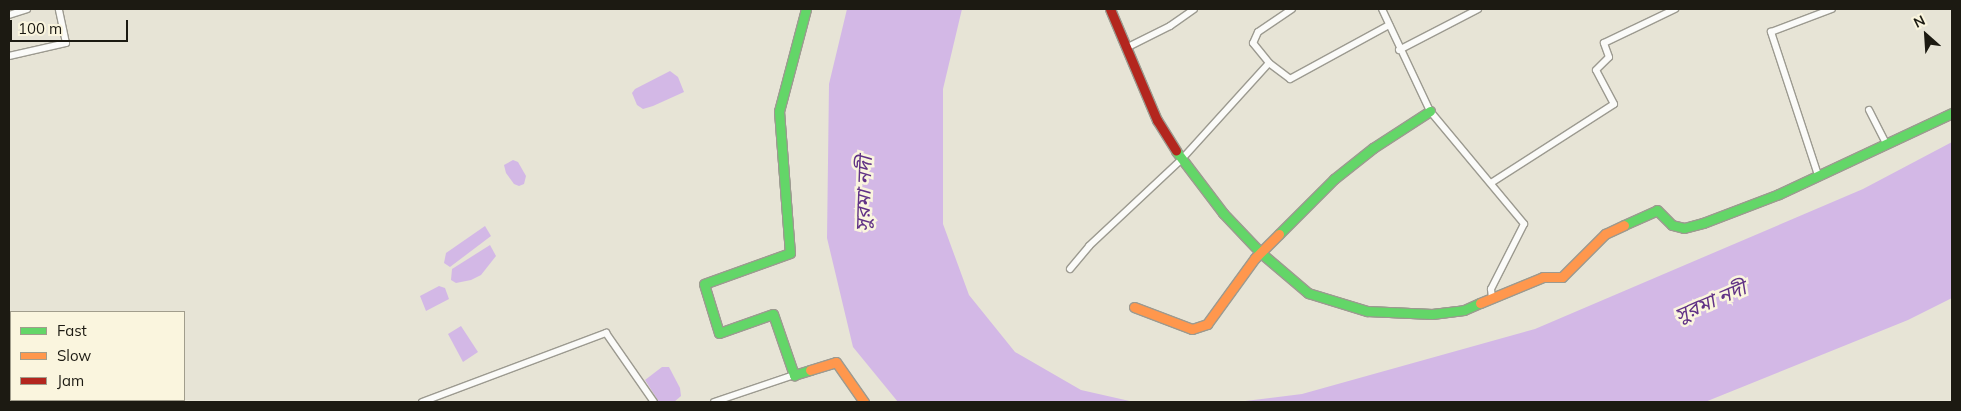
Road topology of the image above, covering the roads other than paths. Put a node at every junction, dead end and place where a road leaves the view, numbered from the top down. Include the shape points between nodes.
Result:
1 (26, 9) edge
2 (59, 9) edge
3 (806, 9) edge
4 (1110, 9) edge
5 (1194, 9) edge
6 (1292, 9) edge
7 (1382, 9) edge
8 (1478, 9) edge
9 (1674, 9) edge
10 (1832, 9) edge
11 (9, 15) edge
12 (1389, 25) junction
13 (1126, 48) junction
14 (1399, 50) junction
15 (9, 56) edge
16 (1269, 63) junction
17 (1869, 110) dead end
18 (1430, 111) junction
19 (1952, 113) edge
20 (1887, 145) junction
21 (1181, 160) junction
22 (1818, 174) junction
23 (1491, 183) junction
24 (1261, 253) junction
25 (1070, 269) dead end
26 (1492, 298) junction
27 (1134, 306) dead end
28 (794, 375) junction
29 (422, 402) edge
30 (654, 402) edge
31 (714, 402) edge
32 (864, 402) edge

1 - 11 street
2 - 15 street via 66,44
3 - 28 street via 779,111 790,253 704,284 719,333 773,314
4 - 13 street
5 - 13 street via 1170,26
6 - 16 street via 1255,35 1254,47
7 - 12 street
8 - 14 street
9 - 23 street via 1604,43 1609,57 1596,70 1614,104
10 - 22 street via 1771,32
12 - 14 street
12 - 16 street via 1296,78 1286,78
13 - 21 street via 1158,120
14 - 18 street
16 - 21 street
17 - 20 street
18 - 23 street
18 - 24 street via 1373,148 1334,179
19 - 20 street
20 - 22 street
21 - 24 street via 1223,213
21 - 25 street via 1089,246
22 - 26 street via 1779,194 1684,228 1672,224 1658,210 1605,234 1562,277 1542,277
23 - 26 street via 1525,226 1491,289
24 - 26 street via 1308,293 1367,311 1432,314 1464,310
24 - 27 street via 1207,324 1192,329
28 - 31 street
28 - 32 street via 836,362
29 - 30 street via 606,333

